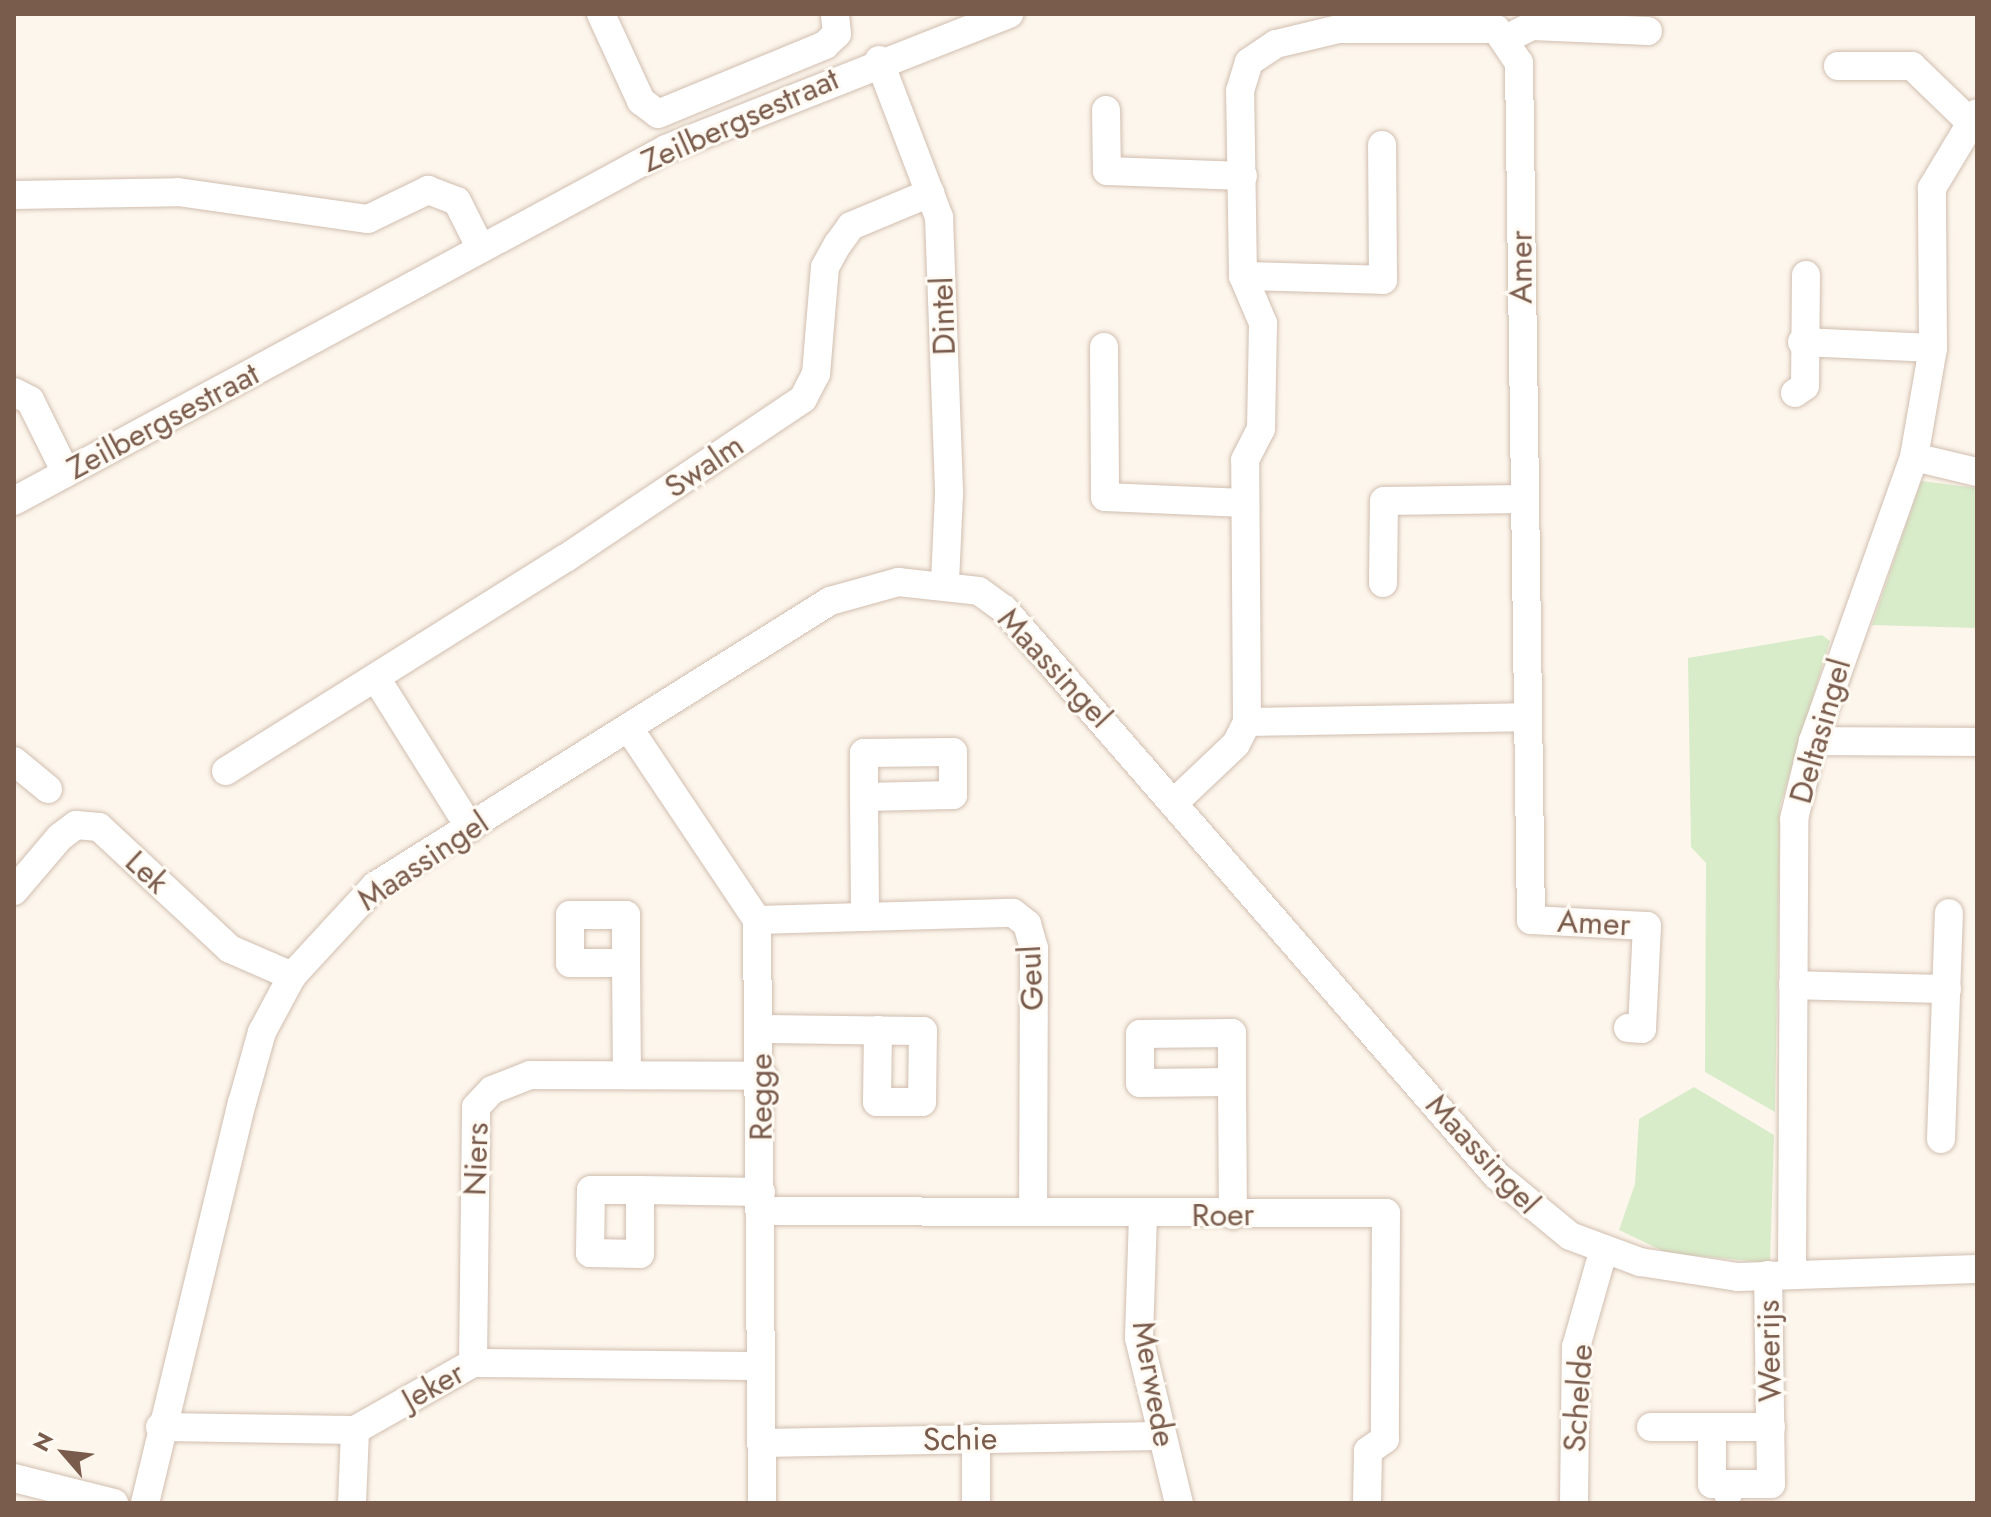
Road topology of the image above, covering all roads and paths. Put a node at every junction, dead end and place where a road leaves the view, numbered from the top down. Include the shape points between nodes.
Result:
1 (601, 14) edge
2 (835, 14) edge
3 (1009, 14) edge
4 (1648, 31) dead end
5 (1508, 38) junction
6 (879, 60) junction
7 (1838, 66) dead end
8 (1106, 110) dead end
9 (1973, 117) edge
10 (1382, 145) dead end
11 (1243, 176) junction
12 (930, 193) junction
13 (14, 195) edge
14 (479, 245) junction
15 (1806, 275) dead end
16 (1243, 276) junction
17 (1802, 342) junction
18 (1104, 347) dead end
19 (1933, 348) junction
20 (14, 392) edge
21 (1795, 393) dead end
22 (1914, 457) junction
23 (1977, 472) edge
24 (66, 473) junction
25 (1523, 499) junction
26 (14, 501) edge
27 (1244, 503) junction
28 (945, 583) junction
29 (1383, 583) dead end
30 (376, 678) junction
31 (1524, 717) junction
32 (1247, 722) junction
33 (630, 730) junction
34 (1813, 741) junction
35 (1977, 742) edge
36 (14, 761) edge
37 (226, 771) dead end
38 (48, 789) dead end
39 (864, 797) dead end
40 (1177, 800) junction
41 (470, 828) junction
42 (14, 891) edge
43 (1949, 913) dead end
44 (865, 917) junction
45 (757, 920) junction
46 (626, 963) dead end
47 (292, 976) junction
48 (1793, 985) junction
49 (1947, 989) junction
50 (1628, 1028) dead end
51 (761, 1029) junction
52 (878, 1030) dead end
53 (627, 1075) junction
54 (763, 1076) junction
55 (1232, 1082) dead end
56 (1941, 1139) dead end
57 (640, 1190) dead end
58 (761, 1201) junction
59 (1033, 1210) junction
60 (1233, 1215) junction
61 (1143, 1216) junction
62 (1604, 1249) junction
63 (1977, 1269) edge
64 (1780, 1273) junction
65 (473, 1363) junction
66 (760, 1366) junction
67 (160, 1427) junction
68 (1651, 1427) dead end
69 (1712, 1427) junction
70 (1771, 1427) junction
71 (355, 1430) junction
72 (1159, 1436) junction
73 (976, 1438) junction
74 (761, 1443) junction
75 (15, 1482) edge
76 (1728, 1494) edge
77 (114, 1503) edge
78 (145, 1503) edge
79 (352, 1503) edge
80 (762, 1503) edge
81 (976, 1503) edge
82 (1179, 1503) edge
83 (1367, 1503) edge
84 (1574, 1503) edge

1 - 2 street via 641,101 658,114 825,45 837,34
3 - 6 street, Zeilbergsestraat
4 - 5 street via 1532,26
5 - 11 street via 1479,25 1339,29 1276,44 1249,62 1240,91
5 - 25 street, Amer via 1519,63
6 - 12 street, Dintel
6 - 14 street, Zeilbergsestraat via 666,149
7 - 9 street, Deltasingel via 1912,66
8 - 11 street via 1107,171
9 - 19 street, Deltasingel via 1932,188
10 - 16 street via 1383,280
11 - 16 street
12 - 28 street, Dintel via 939,217 947,433
12 - 30 street, Swalm via 851,226 838,244 825,267 816,374 803,399
13 - 14 street via 178,192 368,219 428,190 457,201
14 - 24 street, Zeilbergsestraat via 413,288
15 - 17 street
16 - 27 street via 1263,323 1261,429 1245,460
17 - 19 street
17 - 21 street via 1805,386
18 - 27 street via 1105,497
19 - 22 street, Deltasingel
20 - 24 street via 30,400
22 - 23 street
22 - 34 street, Deltasingel
24 - 26 street, Zeilbergsestraat
25 - 29 street via 1384,501
25 - 31 street, Amer
27 - 32 street
28 - 33 street, Maassingel via 898,582 830,601
28 - 40 street, Maassingel via 979,591 1004,609
30 - 37 street, Swalm
30 - 41 street
31 - 32 street
31 - 50 street, Amer via 1531,920 1647,926 1642,1029
32 - 40 street via 1236,744
33 - 41 street, Maassingel
33 - 45 street
34 - 35 street
34 - 48 street, Deltasingel via 1794,819
36 - 38 street
39 - 44 street
40 - 62 street, Maassingel via 1496,1175 1532,1211
41 - 47 street, Maassingel via 375,886
42 - 47 street, Lek via 60,837 76,825 99,827 230,949
43 - 49 street
44 - 45 street, Geul
44 - 59 street, Geul via 1013,913 1027,924 1034,948
45 - 51 street, Regge
46 - 53 street
47 - 67 street, Maassingel via 262,1032
48 - 49 street
48 - 64 street, Deltasingel
49 - 56 street
51 - 52 street
51 - 54 street, Regge
53 - 54 street, Niers
53 - 65 street, Niers via 530,1075 492,1090 476,1107
54 - 58 street, Regge
55 - 60 street
57 - 58 street, Roer
58 - 59 street, Roer
58 - 66 street, Regge
59 - 61 street, Roer
60 - 61 street, Roer
60 - 83 street, Roer via 1386,1213 1385,1439 1368,1451
61 - 72 street, Merwede via 1139,1338
62 - 64 street, Maassingel via 1690,1271
62 - 84 street, Schelde via 1576,1347
63 - 64 street, Maassingel
64 - 70 street, Weerijs
65 - 66 street, Jeker
65 - 71 street, Jeker
66 - 74 street, Regge
67 - 71 street
67 - 78 street, Maassingel
68 - 69 street, Weerijs
69 - 70 street, Weerijs
69 - 76 street, Weerijs via 1712,1484
70 - 76 street, Weerijs via 1771,1484
71 - 79 street
72 - 73 street, Schie
72 - 82 street, Merwede
73 - 74 street, Schie
73 - 81 street
74 - 80 street, Regge
75 - 77 street

